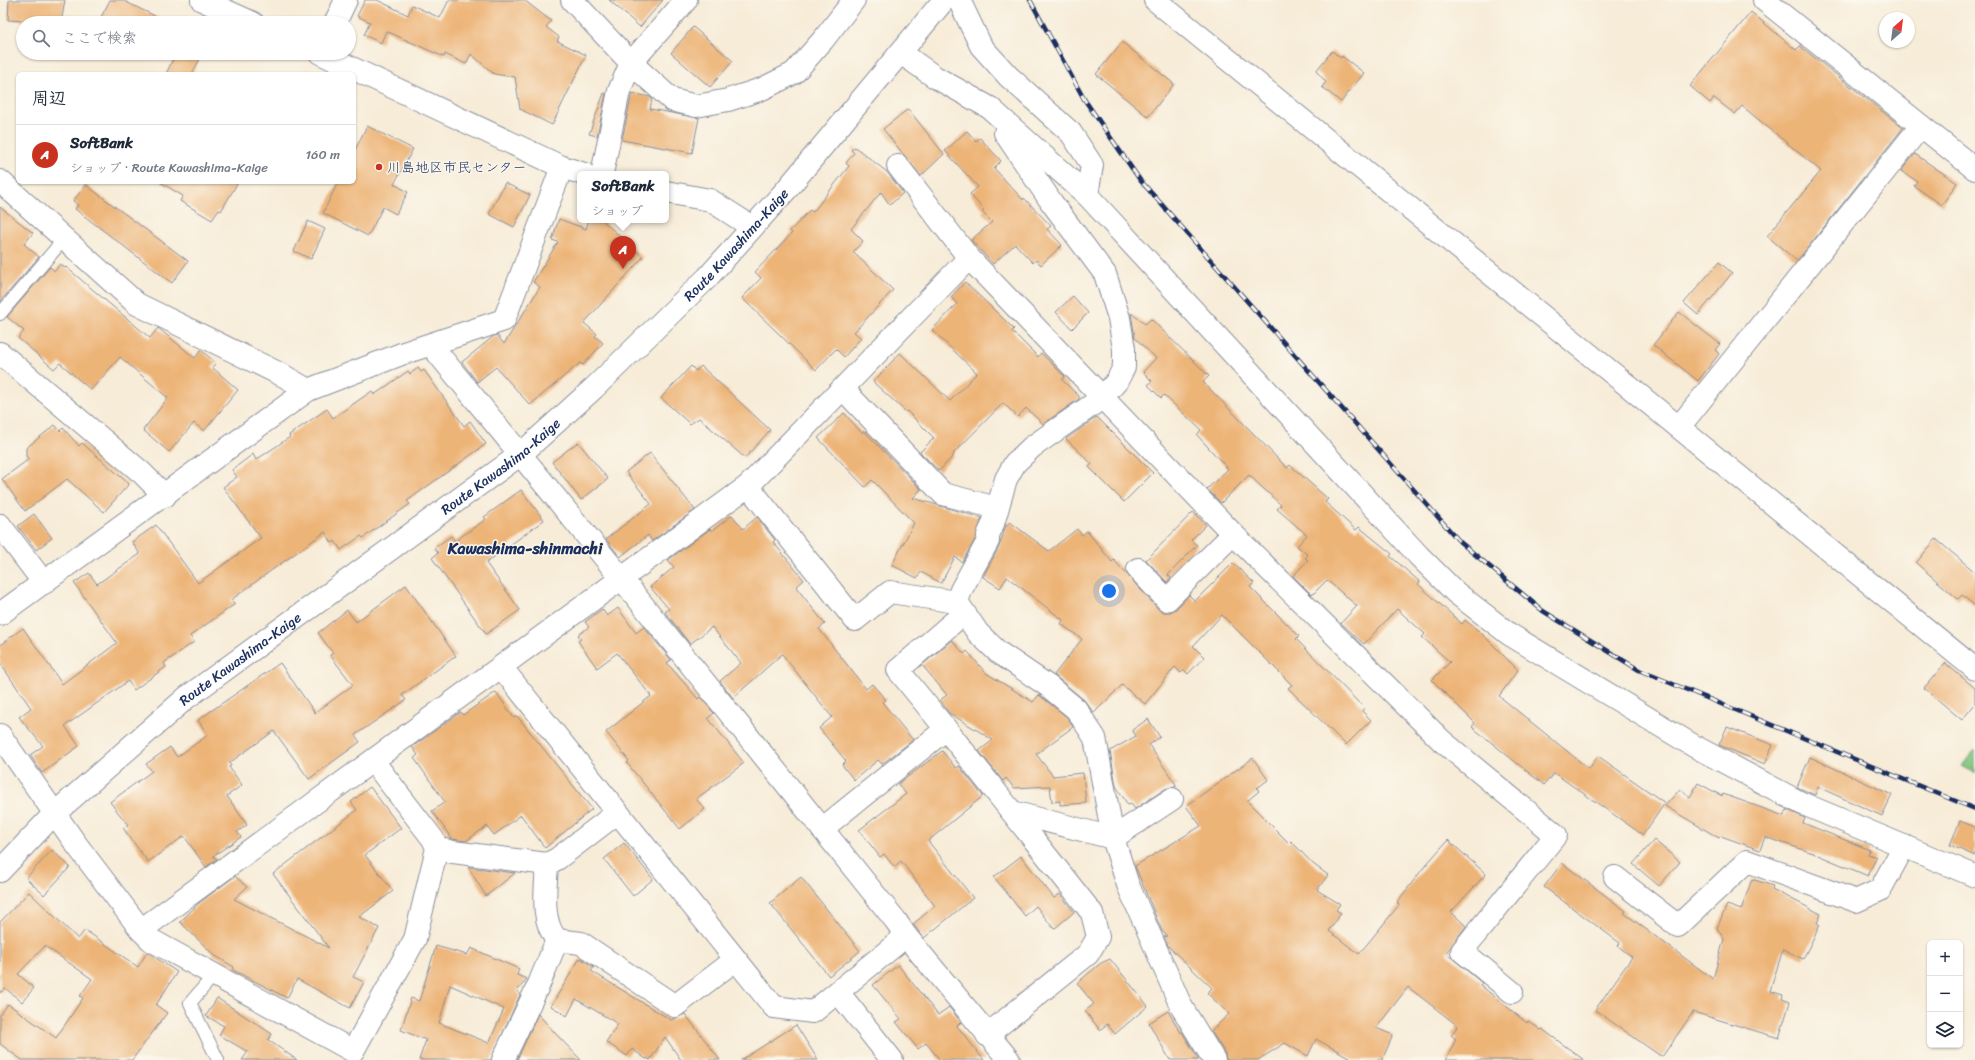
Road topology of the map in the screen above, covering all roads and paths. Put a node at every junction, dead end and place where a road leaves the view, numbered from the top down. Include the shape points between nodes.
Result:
1 (202, 0) edge
2 (346, 0) edge
3 (572, 0) edge
4 (686, 0) edge
5 (854, 0) edge
6 (944, 0) edge
7 (958, 0) edge
8 (1764, 0) edge
9 (1167, 4) edge
10 (237, 16) edge
11 (338, 16) edge
12 (901, 54) junction
13 (335, 60) edge
14 (631, 63) junction
15 (990, 108) junction
16 (1921, 126) junction
17 (898, 166) dead end
18 (562, 167) junction
19 (1975, 169) edge
20 (603, 171) edge
21 (577, 172) edge
22 (0, 181) edge
23 (669, 193) edge
24 (1087, 195) junction
25 (752, 227) junction
26 (64, 238) junction
27 (969, 258) junction
28 (0, 314) edge
29 (431, 346) junction
30 (0, 352) edge
31 (844, 389) junction
32 (308, 390) junction
33 (1102, 398) junction
34 (1679, 427) junction
35 (521, 454) junction
36 (748, 486) junction
37 (165, 496) junction
38 (997, 508) junction
39 (0, 525) edge
40 (1233, 534) junction
41 (1138, 569) dead end
42 (622, 579) junction
43 (44, 583) junction
44 (961, 608) junction
45 (0, 614) edge
46 (501, 668) junction
47 (1975, 669) edge
48 (946, 729) junction
49 (0, 735) edge
50 (373, 761) junction
51 (1172, 799) dead end
52 (1012, 812) junction
53 (617, 813) junction
54 (54, 814) junction
55 (822, 829) junction
56 (1113, 838) junction
57 (1904, 846) junction
58 (437, 848) junction
59 (547, 864) junction
60 (0, 871) edge
61 (1975, 876) edge
62 (1615, 878) dead end
63 (141, 930) junction
64 (906, 936) junction
65 (557, 940) junction
66 (735, 960) junction
67 (214, 975) junction
68 (838, 992) junction
69 (1512, 992) dead end
70 (988, 1035) junction
71 (352, 1056) edge
72 (218, 1060) edge
73 (503, 1060) edge
74 (892, 1060) edge
75 (1009, 1060) edge
76 (1214, 1060) edge

1 - 10 street
2 - 11 street
3 - 14 street
4 - 14 street
5 - 14 street via 794,73 762,89 728,100 696,106 672,100
6 - 12 street, Route Kawashima-Kaige
7 - 24 street via 981,46 1008,76 1071,133 1092,165
8 - 16 street
9 - 34 street
12 - 15 street via 935,77
12 - 25 street, Route Kawashima-Kaige
13 - 18 street
14 - 20 street via 618,91
15 - 24 street
15 - 33 street via 1052,203 1105,274 1118,318 1124,349 1124,367 1117,381
16 - 19 street
16 - 34 street
17 - 27 street
18 - 21 street
18 - 29 street via 504,320
22 - 26 street
23 - 25 street via 710,200
24 - 57 street via 1455,592 1509,634 1694,746 1801,802
25 - 35 street, Route Kawashima-Kaige via 707,278 594,388
26 - 28 lane
26 - 32 street via 137,304
27 - 31 street
27 - 33 street
29 - 32 street via 404,353
29 - 35 street
30 - 37 street via 142,473
31 - 36 street
31 - 38 street via 943,494
32 - 37 street
33 - 38 street via 1022,455 1006,479
33 - 40 street
34 - 47 street
35 - 42 street
35 - 54 street, Route Kawashima-Kaige via 186,698
36 - 42 street
36 - 44 street via 855,620 890,592
37 - 43 street
38 - 44 street via 988,541 961,590
39 - 43 street
40 - 41 street via 1167,600
40 - 69 street via 1442,741 1556,835 1462,951
42 - 46 street
42 - 55 street
43 - 45 street
44 - 48 street via 898,670
44 - 56 street via 978,633 998,652 1064,697 1084,720 1095,738
46 - 50 street
46 - 53 street
48 - 52 street
48 - 55 street
49 - 54 street
50 - 58 street via 433,839
50 - 63 street
51 - 56 street
52 - 56 street
52 - 70 street via 1092,913 1098,937 1088,954
53 - 59 street
53 - 66 street
54 - 60 street, Route Kawashima-Kaige
54 - 63 street
55 - 64 street
56 - 76 street via 1128,885 1181,1006
57 - 61 street
57 - 62 street via 1880,890 1856,901 1747,861 1678,926
58 - 59 street
58 - 71 street via 415,939
59 - 65 street via 546,911 549,931
63 - 67 street via 151,940
64 - 68 street
64 - 70 street
65 - 66 street via 581,943 675,1006
65 - 73 street via 540,984
66 - 68 street via 774,1007 813,1012
67 - 71 street
67 - 72 lane via 190,1003
68 - 74 street
70 - 75 street

